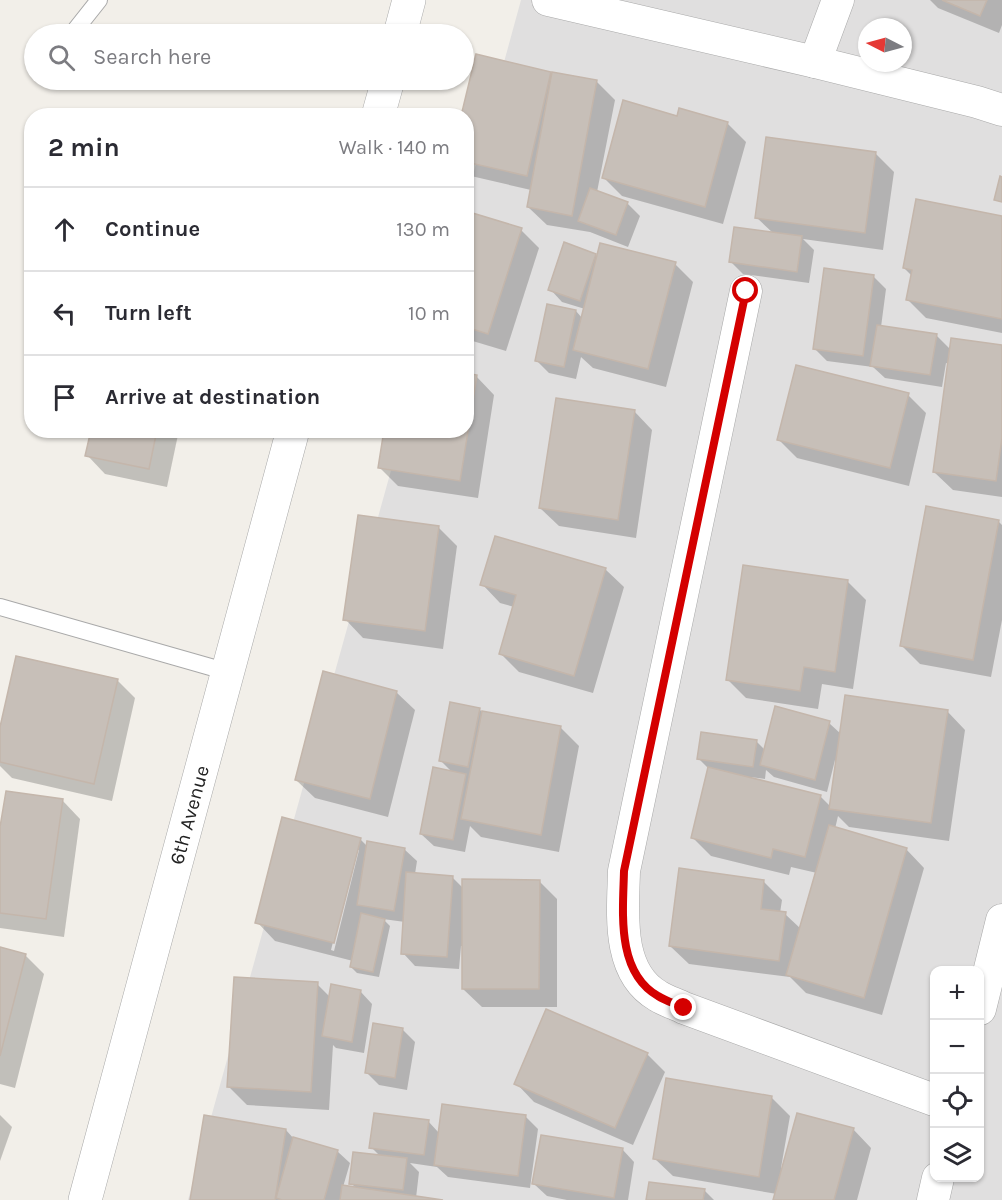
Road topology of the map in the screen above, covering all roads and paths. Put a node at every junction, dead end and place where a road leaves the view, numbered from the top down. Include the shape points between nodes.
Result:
1 (99, 0) edge
2 (409, 0) edge
3 (548, 0) edge
4 (838, 0) edge
5 (80, 24) edge
6 (403, 24) edge
7 (815, 62) junction
8 (385, 90) edge
9 (380, 108) edge
10 (1002, 110) edge
11 (746, 291) dead end
12 (291, 438) edge
13 (0, 607) edge
14 (228, 672) junction
15 (1002, 920) edge
16 (984, 994) edge
17 (930, 1099) edge
18 (937, 1182) edge
19 (85, 1200) edge
20 (933, 1200) edge

1 - 5 lane
2 - 6 street
3 - 7 street
4 - 7 street
7 - 10 street
8 - 9 street
11 - 17 street via 624,871 627,951 638,978 657,996
12 - 14 street, 6th Avenue
13 - 14 lane
14 - 19 street, 6th Avenue
15 - 16 street
18 - 20 street

